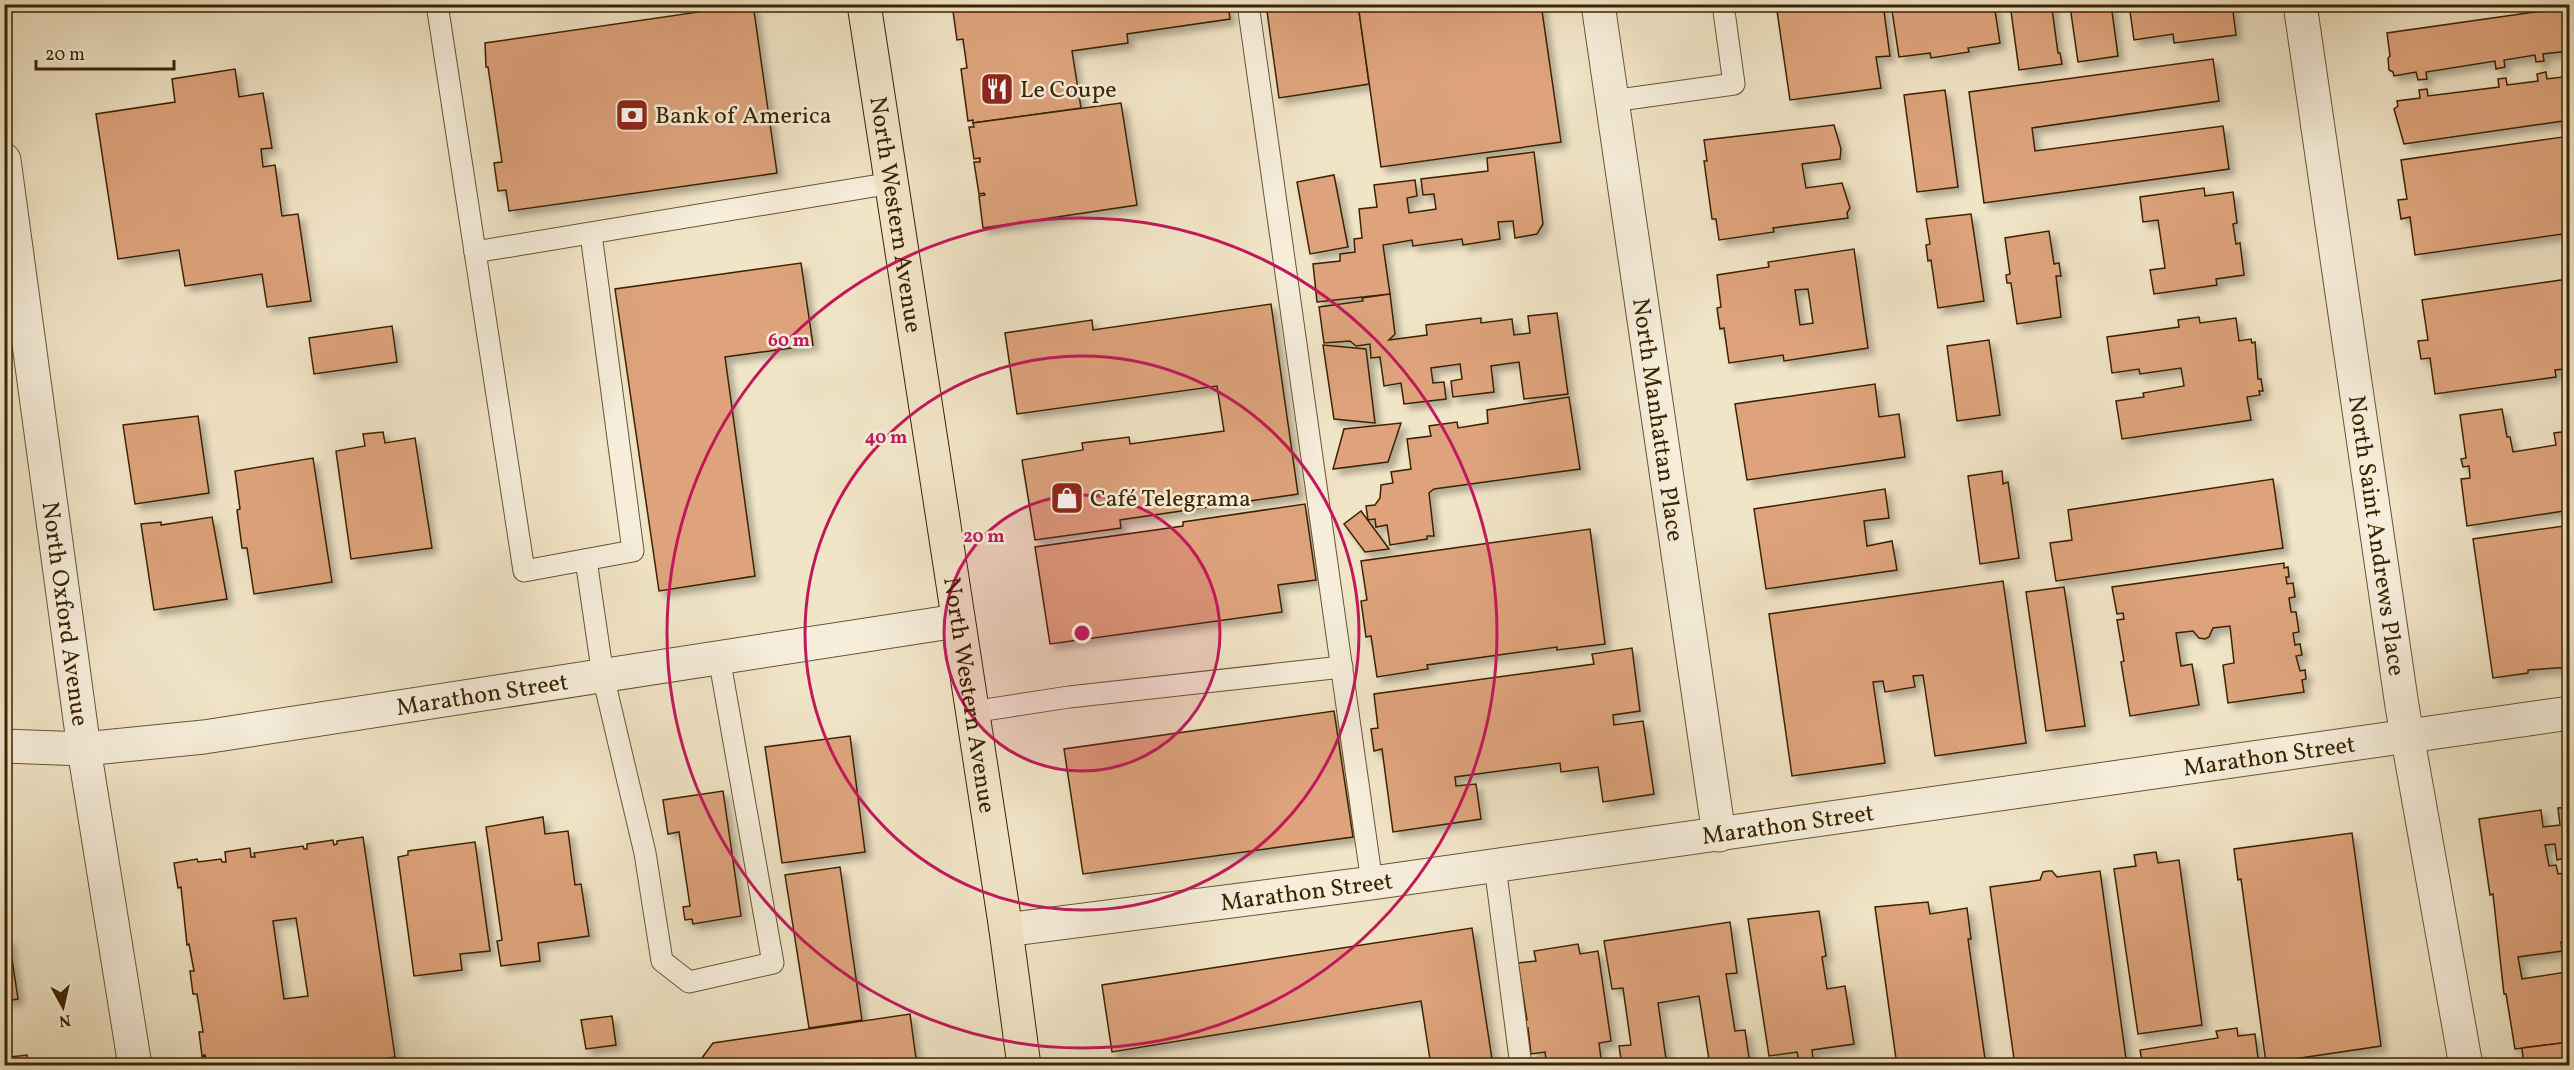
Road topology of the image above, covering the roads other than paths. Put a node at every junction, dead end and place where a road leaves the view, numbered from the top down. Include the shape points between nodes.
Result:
1 (437, 4) edge
2 (864, 4) edge
3 (1248, 4) edge
4 (1598, 4) edge
5 (1723, 4) edge
6 (2300, 4) edge
7 (1612, 101) junction
8 (4, 160) edge
9 (892, 183) junction
10 (591, 234) junction
11 (475, 252) junction
12 (586, 560) junction
13 (957, 621) junction
14 (719, 657) junction
15 (1342, 668) junction
16 (603, 676) junction
17 (972, 712) junction
18 (2570, 713) edge
19 (2407, 736) junction
20 (4, 746) edge
21 (84, 749) junction
22 (1719, 835) junction
23 (1495, 866) junction
24 (1372, 883) junction
25 (1006, 930) junction
26 (135, 1065) edge
27 (1024, 1065) edge
28 (1521, 1065) edge
29 (2466, 1065) edge

1 - 11 lane
2 - 9 main road, North Western Avenue
3 - 15 lane
4 - 7 street, North Manhattan Place
5 - 7 lane via 1734,84
6 - 19 street, North Saint Andrews Place
7 - 22 street, North Manhattan Place
8 - 21 street, North Oxford Avenue
9 - 10 lane
9 - 13 main road, North Western Avenue
10 - 11 lane
10 - 12 lane via 633,551
11 - 12 lane via 524,571
12 - 16 lane
13 - 14 street, Marathon Street
13 - 17 main road, North Western Avenue
14 - 16 street, Marathon Street
14 - 16 lane via 773,963 689,982 662,961 645,853
15 - 17 lane via 1069,697
15 - 24 lane
16 - 21 street, Marathon Street via 204,737
17 - 25 main road, North Western Avenue
18 - 19 street, Marathon Street
19 - 22 street, Marathon Street
19 - 29 street, North Saint Andrews Place
20 - 21 street, Marathon Street
21 - 26 street, North Oxford Avenue
22 - 23 street, Marathon Street
23 - 24 street, Marathon Street
23 - 28 lane
24 - 25 street, Marathon Street
25 - 27 main road, North Western Avenue

